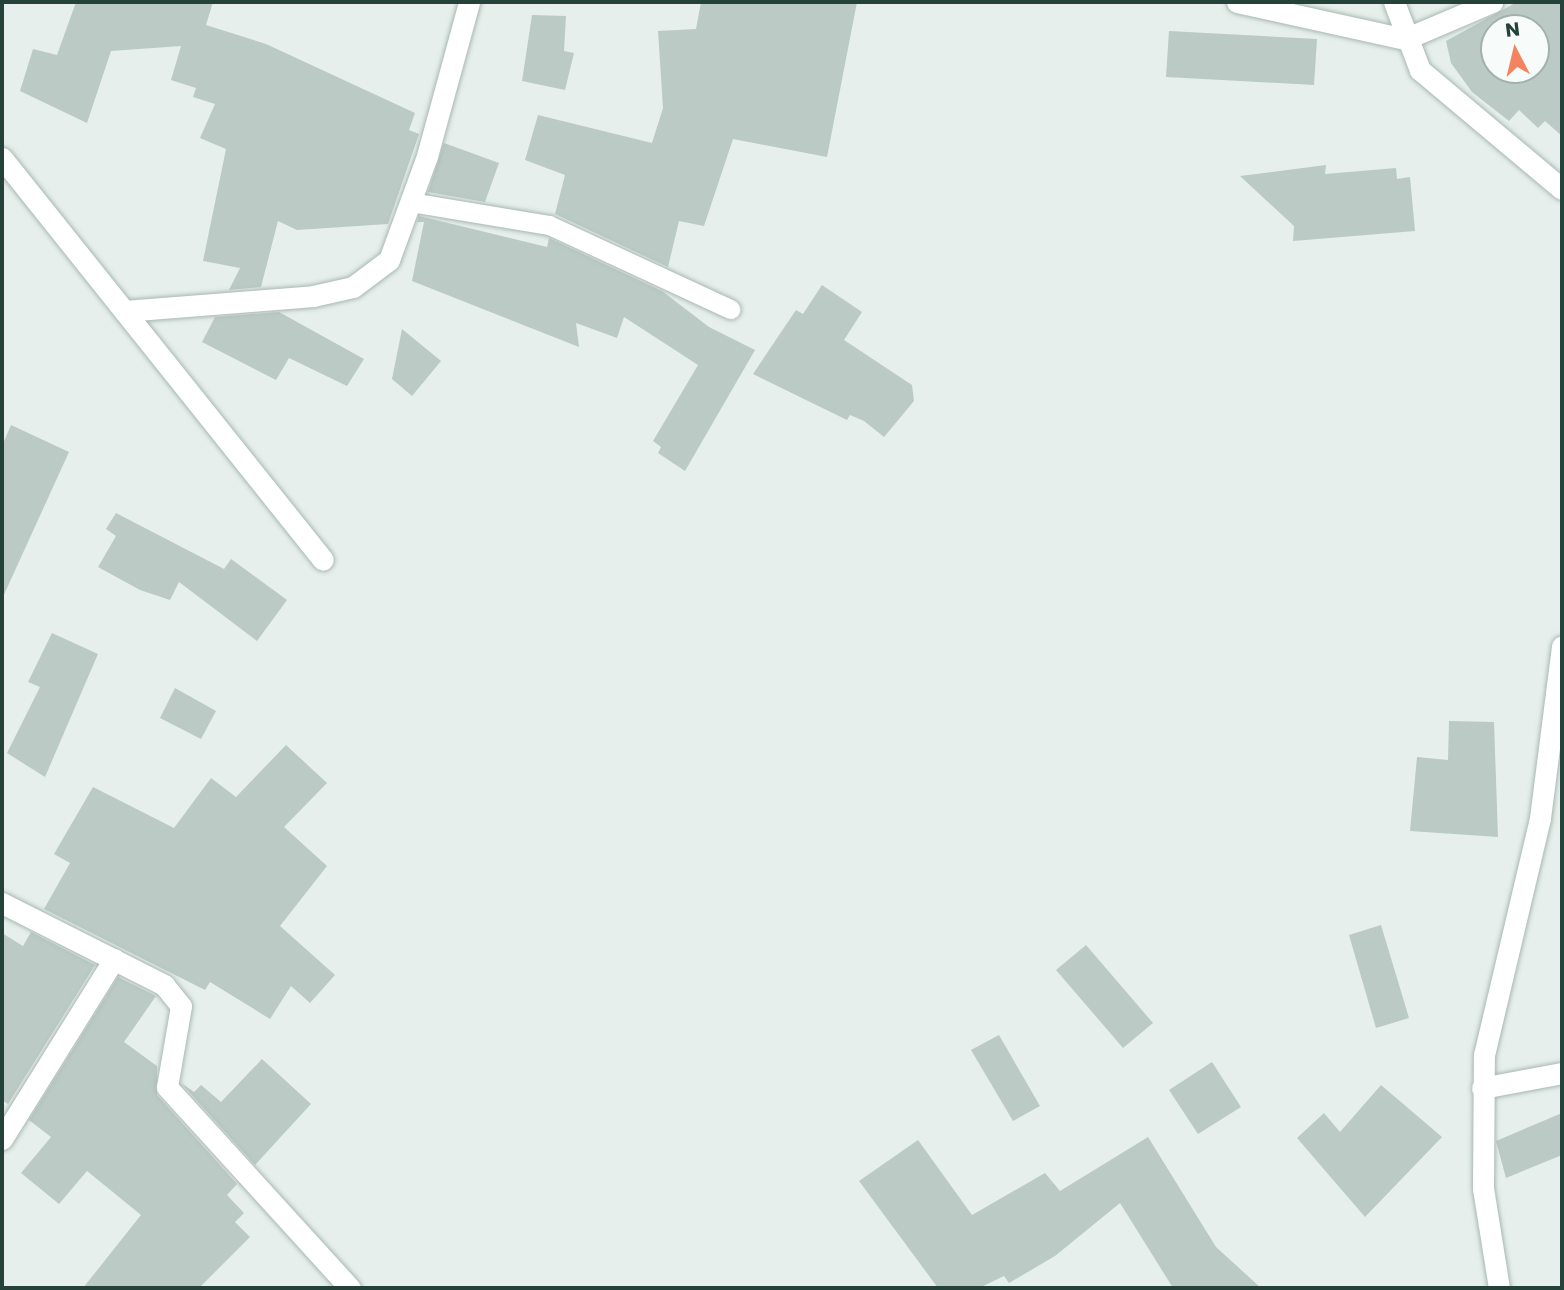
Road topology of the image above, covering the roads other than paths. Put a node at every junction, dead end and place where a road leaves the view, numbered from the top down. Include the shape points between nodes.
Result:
1 (469, 2) edge
2 (1237, 2) edge
3 (1394, 2) edge
4 (1492, 2) edge
5 (1405, 39) junction
6 (2, 158) edge
7 (1562, 190) edge
8 (410, 202) junction
9 (730, 309) dead end
10 (124, 311) junction
11 (323, 560) dead end
12 (1562, 646) edge
13 (2, 903) edge
14 (114, 959) junction
15 (1562, 1073) edge
16 (1482, 1088) junction
17 (2, 1139) edge
18 (350, 1288) edge
19 (1499, 1288) edge

1 - 8 street
2 - 5 street
3 - 5 street
4 - 5 street
5 - 7 street via 1420,70
6 - 10 street
8 - 9 lane via 549,225
8 - 10 street via 389,260 354,287 247,304
10 - 11 street
12 - 16 street via 1540,818 1484,1055
13 - 14 street
14 - 17 street
14 - 18 street via 164,985 181,1006 167,1087 174,1097
15 - 16 street
16 - 19 street via 1483,1188

